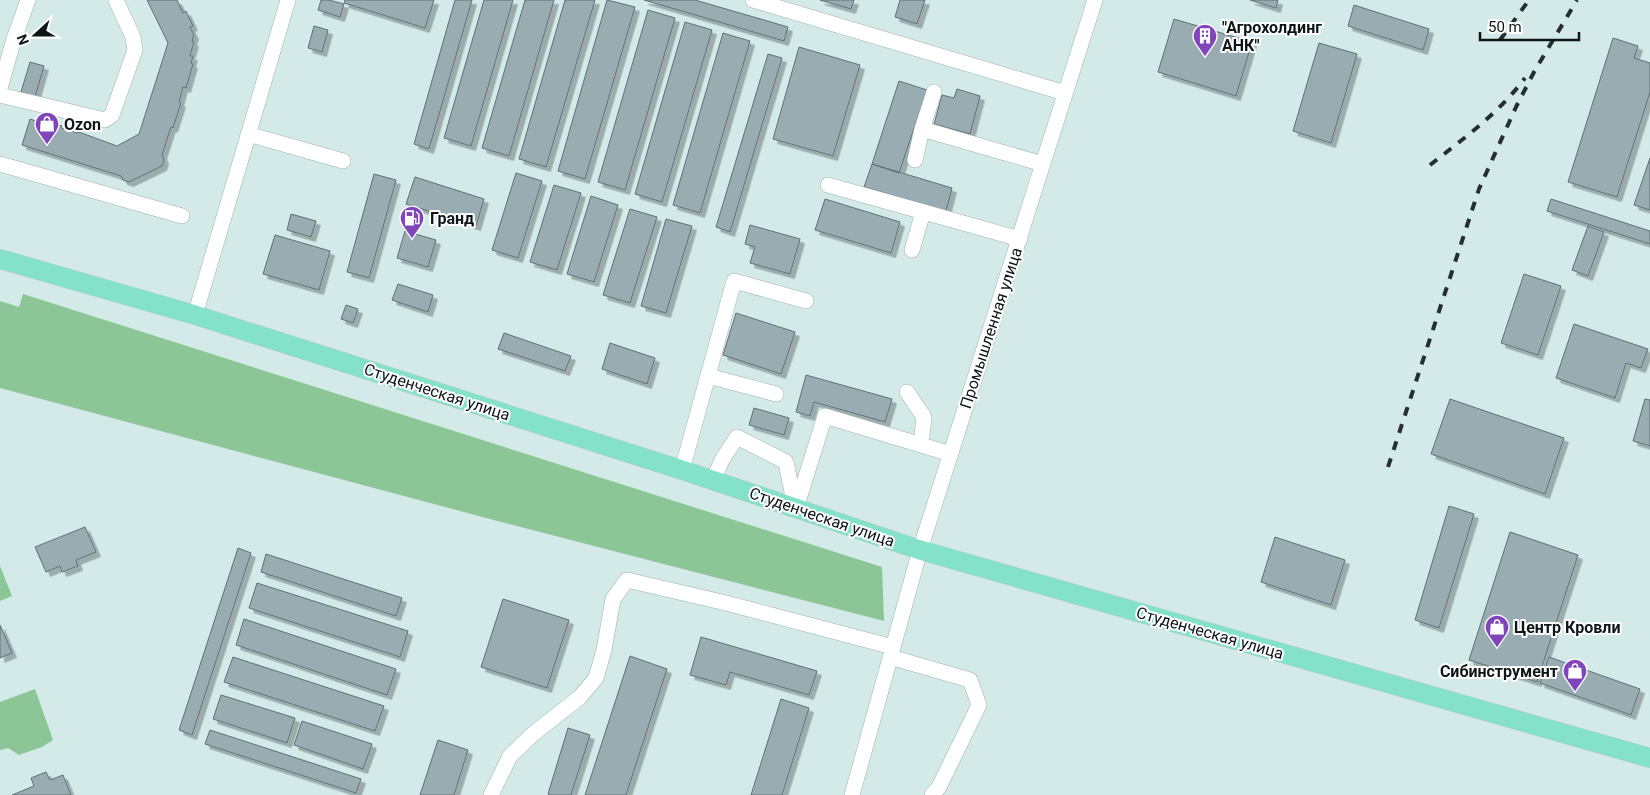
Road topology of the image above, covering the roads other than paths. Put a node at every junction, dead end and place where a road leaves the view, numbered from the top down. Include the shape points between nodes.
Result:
1 (28, 0) edge
2 (116, 0) edge
3 (288, 0) edge
4 (753, 0) edge
5 (1095, 0) edge
6 (0, 88) edge
7 (934, 92) dead end
8 (1065, 93) junction
9 (0, 95) edge
10 (922, 129) junction
11 (248, 134) junction
12 (915, 160) dead end
13 (343, 161) dead end
14 (0, 164) edge
15 (1043, 164) junction
16 (828, 185) dead end
17 (923, 212) junction
18 (182, 216) dead end
19 (1020, 239) junction
20 (912, 250) dead end
21 (0, 259) edge
22 (806, 301) dead end
23 (195, 315) junction
24 (708, 376) junction
25 (908, 392) dead end
26 (776, 394) dead end
27 (921, 445) junction
28 (951, 454) junction
29 (682, 470) junction
30 (713, 481) junction
31 (796, 508) junction
32 (920, 550) junction
33 (892, 652) junction
34 (1650, 758) edge
35 (491, 795) edge
36 (852, 795) edge
37 (932, 795) edge

1 - 6 street
2 - 9 street via 134,37 135,50 112,115 105,120
3 - 11 street
4 - 8 street
5 - 8 street, Промышленная улица
7 - 10 street
8 - 15 street, Промышленная улица
10 - 12 street
10 - 15 street
11 - 13 street
11 - 23 street
14 - 18 street
15 - 19 street, Промышленная улица
16 - 17 street
17 - 19 street
17 - 20 street
19 - 28 street, Промышленная улица
21 - 23 main road, Студенческая улица
22 - 24 street via 734,281
23 - 29 main road, Студенческая улица
24 - 26 street
24 - 29 street
25 - 27 street via 924,417
27 - 28 street
27 - 31 street via 825,416
28 - 32 street, Промышленная улица
29 - 30 main road, Студенческая улица
30 - 31 main road, Студенческая улица
30 - 31 street via 737,437 786,462
31 - 32 main road, Студенческая улица
32 - 33 street, Промышленная улица
32 - 34 main road, Студенческая улица
33 - 35 street via 726,603 627,580 613,599 596,678 580,698 510,756
33 - 36 street, Промышленная улица
33 - 37 street via 970,680 979,705 939,787

